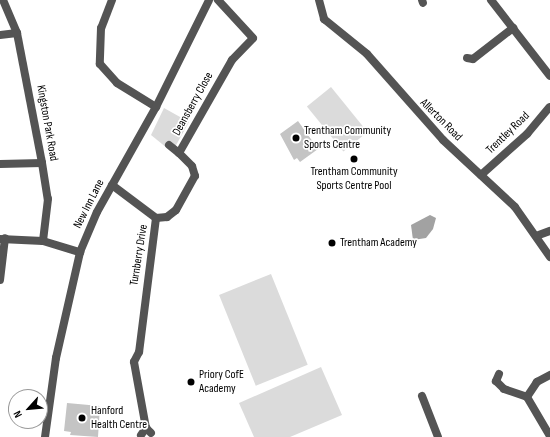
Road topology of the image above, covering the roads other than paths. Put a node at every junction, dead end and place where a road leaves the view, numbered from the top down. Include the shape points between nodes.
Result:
1 (3, 0) edge
2 (112, 0) edge
3 (209, 0) edge
4 (218, 0) edge
5 (319, 0) edge
6 (491, 0) edge
7 (512, 28) junction
8 (18, 33) junction
9 (0, 35) edge
10 (471, 61) dead end
11 (550, 76) edge
12 (156, 107) junction
13 (550, 107) edge
14 (169, 144) dead end
15 (179, 153) junction
16 (42, 163) junction
17 (0, 164) edge
18 (481, 175) junction
19 (112, 185) junction
20 (156, 218) junction
21 (550, 231) edge
22 (536, 236) junction
23 (3, 239) edge
24 (43, 241) junction
25 (80, 252) junction
26 (550, 257) edge
27 (0, 280) edge
28 (550, 375) edge
29 (495, 379) dead end
30 (422, 396) dead end
31 (527, 397) junction
32 (146, 432) dead end
33 (435, 436) edge
34 (550, 436) edge
35 (45, 437) edge

1 - 8 street, Kingston Park Road
2 - 12 street via 100,28 100,64 117,83
3 - 12 street, New Inn Lane
4 - 15 street, Deansberry Close via 256,40 232,60
5 - 18 street, Allerton Road via 324,19 367,54 412,108
6 - 7 street
7 - 10 street
7 - 11 street
8 - 9 street
8 - 16 street, Kingston Park Road
12 - 19 street, New Inn Lane
13 - 18 street, Trentley Road via 527,134
14 - 15 street
15 - 20 street, Deansberry Close via 192,166 195,176 176,210 167,217
16 - 17 street
16 - 24 street, Kingston Park Road via 48,199
18 - 22 street, Allerton Road via 515,206
19 - 20 street, Turnberry Drive
19 - 25 street, New Inn Lane
20 - 32 street, Turnberry Drive via 136,341 139,352 134,362
21 - 22 street
22 - 26 street, Allerton Road
23 - 24 street
23 - 27 street
24 - 25 street
25 - 35 street, New Inn Lane via 56,358
28 - 31 street via 536,382
29 - 31 street via 508,393
30 - 33 street
31 - 34 street

